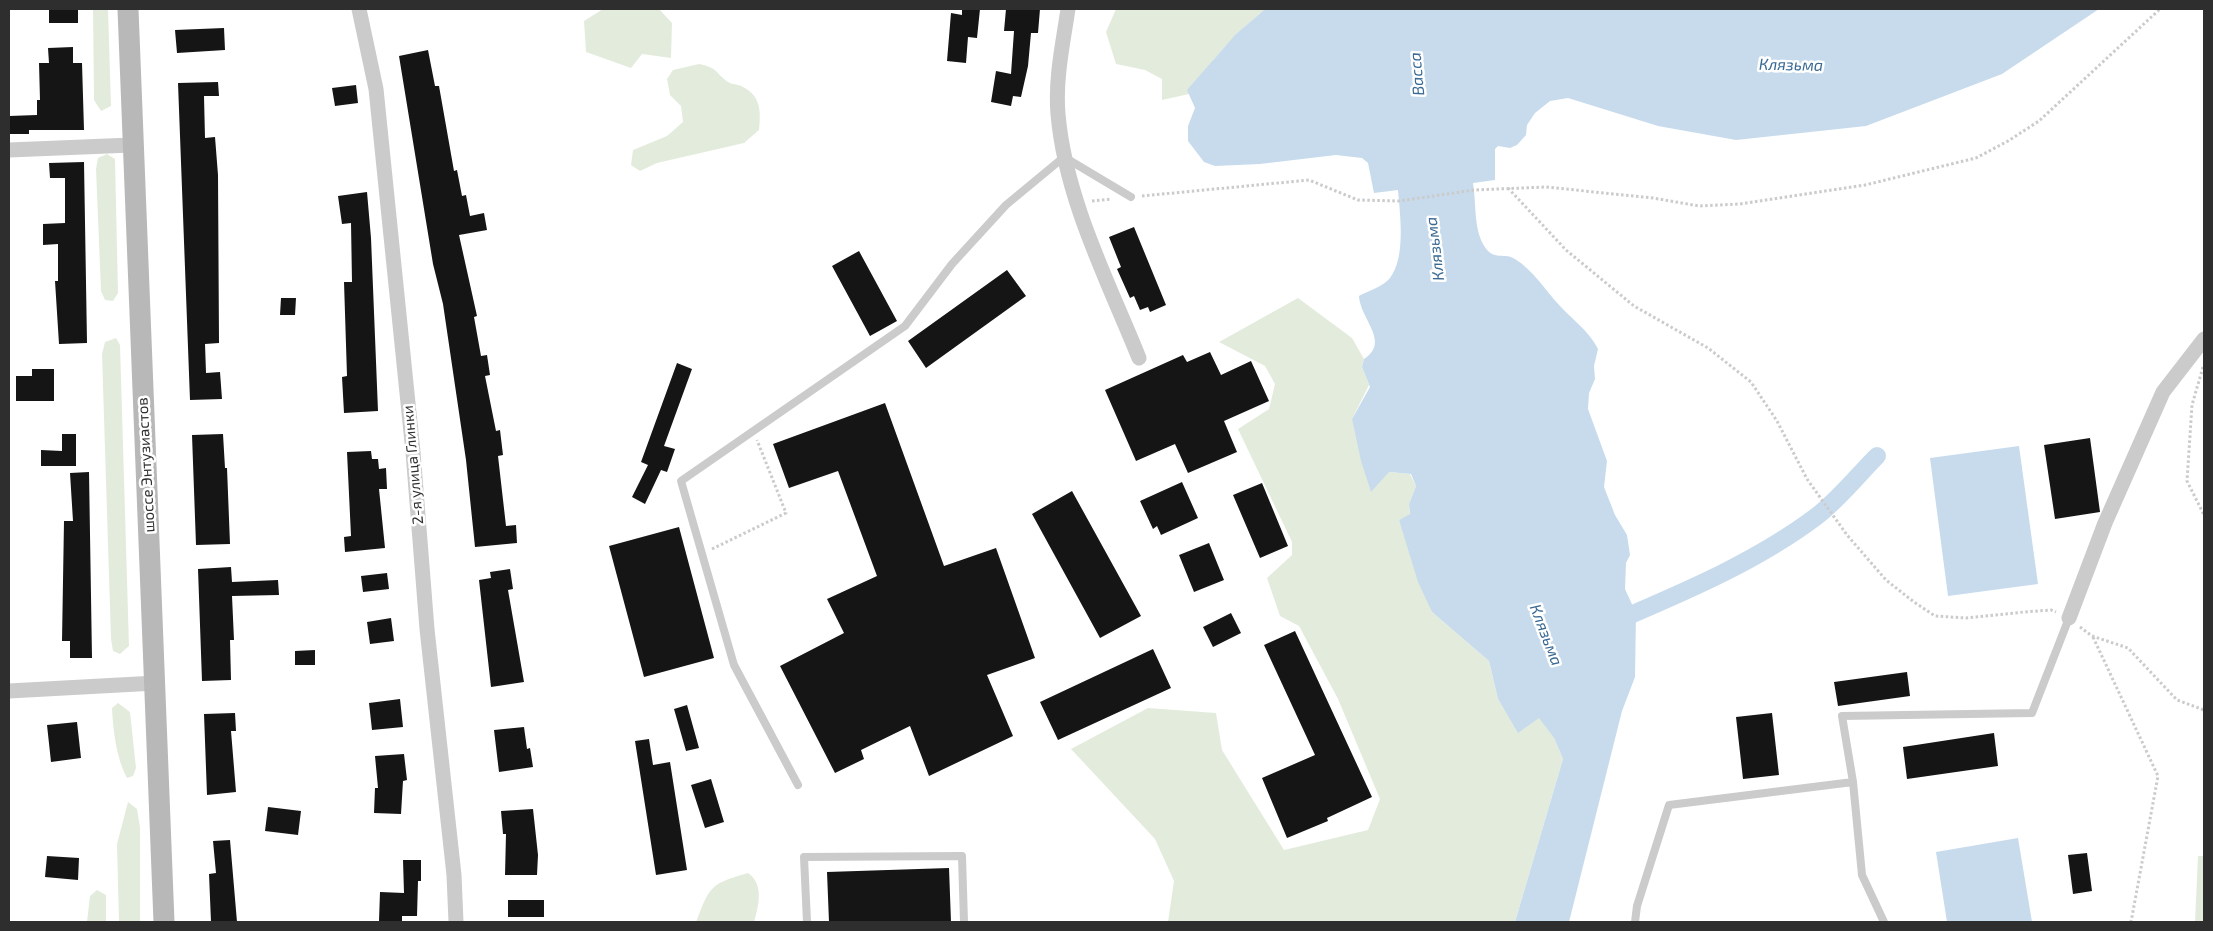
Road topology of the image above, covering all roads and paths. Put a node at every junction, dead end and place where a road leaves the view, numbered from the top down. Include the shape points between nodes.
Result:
1 (128, 9) edge
2 (359, 9) edge
3 (1068, 9) edge
4 (2160, 9) edge
5 (132, 145) junction
6 (9, 150) edge
7 (1064, 157) junction
8 (1508, 187) junction
9 (1131, 197) junction
10 (1076, 202) junction
11 (2204, 339) edge
12 (1139, 358) dead end
13 (2204, 361) edge
14 (753, 430) junction
15 (2204, 515) edge
16 (702, 554) junction
17 (2069, 618) junction
18 (156, 683) junction
19 (9, 691) edge
20 (2204, 710) edge
21 (1853, 782) junction
22 (798, 785) dead end
23 (164, 922) edge
24 (456, 922) edge
25 (807, 922) edge
26 (964, 922) edge
27 (1635, 922) edge
28 (1884, 922) edge
29 (2131, 922) edge

1 - 5 main road, шоссе Энтузиастов
2 - 24 street, 2-я улица Глинки via 376,89 413,452 427,629 454,875
3 - 7 street via 1058,83 1058,114
4 - 8 path via 2039,121 1976,158 1941,168 1865,185 1740,204 1699,206 1577,189
5 - 6 street
5 - 18 main road, шоссе Энтузиастов
7 - 9 lane
7 - 10 street
7 - 14 lane via 1006,205 952,264 905,326
8 - 9 path via 1399,200 1358,200 1309,180
8 - 17 path via 1566,250 1634,306 1708,348 1751,382 1778,421 1807,479 1847,535 1886,580 1935,616 1966,618 2051,610
9 - 10 path
10 - 12 street
11 - 17 street via 2163,392 2105,523
13 - 15 path via 2192,405 2187,481
14 - 16 lane via 681,482
14 - 16 path via 786,513
16 - 22 lane via 734,665
17 - 21 lane via 2032,713 1842,716
18 - 19 street
18 - 23 main road, шоссе Энтузиастов
20 - 29 path via 2177,700 2128,648 2092,636 2158,776
21 - 27 lane via 1669,805 1636,906
21 - 28 lane via 1862,875
25 - 26 lane via 804,857 962,856

